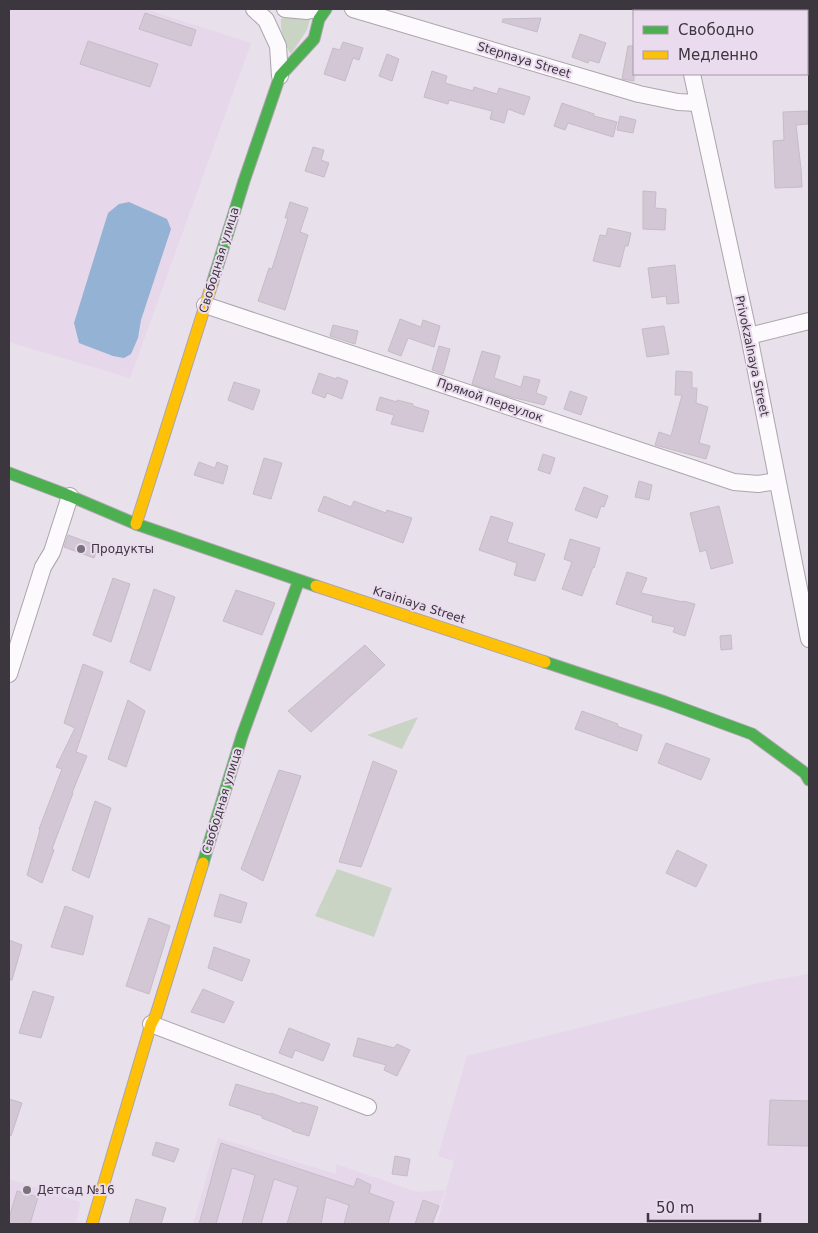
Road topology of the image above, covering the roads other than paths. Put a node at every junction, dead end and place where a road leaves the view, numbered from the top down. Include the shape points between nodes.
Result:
1 (254, 9) edge
2 (285, 9) edge
3 (317, 9) edge
4 (326, 9) edge
5 (353, 9) edge
6 (692, 75) edge
7 (280, 76) junction
8 (698, 103) junction
9 (205, 305) junction
10 (809, 321) edge
11 (749, 336) junction
12 (9, 473) edge
13 (778, 481) junction
14 (70, 496) junction
15 (136, 524) junction
16 (299, 580) junction
17 (809, 638) edge
18 (9, 674) edge
19 (808, 772) edge
20 (151, 1024) junction
21 (368, 1107) dead end
22 (92, 1224) edge

1 - 7 street via 266,20 278,46
2 - 3 street
4 - 7 street, Свободная улица via 319,19 314,39
5 - 8 street, Stepnaya Street via 639,94
6 - 8 street, Privokzalnaya Street
7 - 9 street, Свободная улица
8 - 11 street, Privokzalnaya Street
9 - 13 street, Прямой переулок via 734,482 758,484
9 - 15 street, Свободная улица
10 - 11 street
11 - 13 street, Privokzalnaya Street
12 - 14 street, Krainiaya Street
13 - 17 street, Privokzalnaya Street
14 - 15 street, Krainiaya Street
14 - 18 street via 52,552 42,567
15 - 16 street, Krainiaya Street
16 - 19 street, Krainiaya Street via 752,734
16 - 20 street, Свободная улица via 242,736
20 - 21 street
20 - 22 street, Свободная улица

